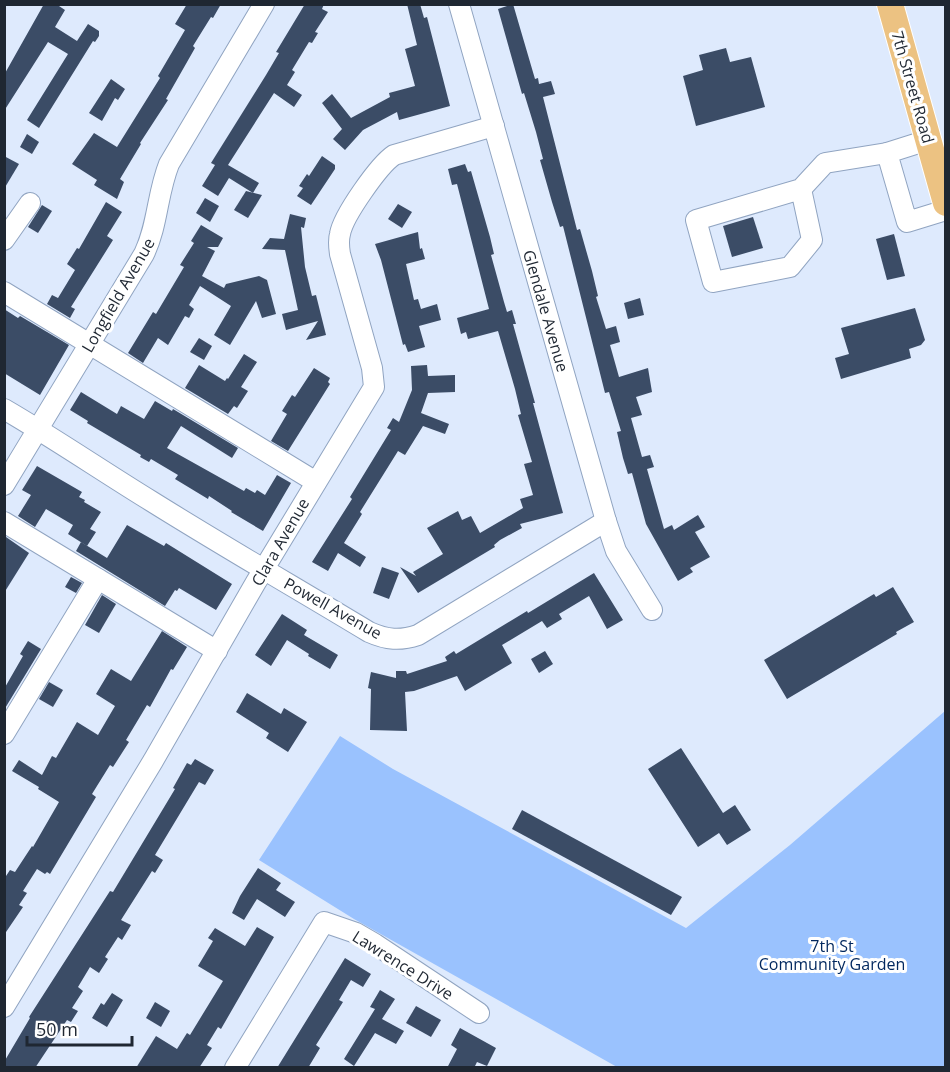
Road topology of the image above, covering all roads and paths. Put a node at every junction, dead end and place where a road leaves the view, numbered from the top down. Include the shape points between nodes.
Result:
1 (264, 4) edge
2 (459, 4) edge
3 (890, 4) edge
4 (494, 126) junction
5 (928, 140) junction
6 (887, 153) junction
7 (801, 189) junction
8 (30, 203) dead end
9 (945, 204) edge
10 (945, 210) edge
11 (4, 240) edge
12 (4, 292) edge
13 (90, 345) junction
14 (4, 409) edge
15 (38, 429) junction
16 (316, 482) junction
17 (4, 485) edge
18 (606, 521) junction
19 (4, 522) edge
20 (264, 570) junction
21 (98, 579) junction
22 (652, 610) dead end
23 (217, 651) junction
24 (4, 734) edge
25 (4, 1007) edge
26 (479, 1013) dead end
27 (235, 1068) edge

1 - 13 street, Longfield Avenue via 169,164 161,184 151,239
2 - 4 street, Glendale Avenue
3 - 5 main road, 7th Street Road
4 - 16 street, Clara Avenue via 394,155 374,175 342,226 340,254 375,380
4 - 18 street, Glendale Avenue
5 - 6 street
5 - 9 main road, 7th Street Road
6 - 7 street via 825,163
6 - 10 street via 907,222
7 - 7 street via 696,220 713,282 790,267 812,240
8 - 11 street
12 - 13 street
13 - 15 street, Longfield Avenue
13 - 16 street
14 - 15 street, Powell Avenue
15 - 17 street, Longfield Avenue
15 - 20 street, Powell Avenue
16 - 20 street, Clara Avenue
18 - 20 street, Powell Avenue via 431,628 400,640 369,632
18 - 22 street, Glendale Avenue via 616,551
19 - 21 street
20 - 23 street, Clara Avenue
21 - 23 street
21 - 24 street
23 - 25 street, Clara Avenue
26 - 27 street, Lawrence Drive via 375,944 324,922

